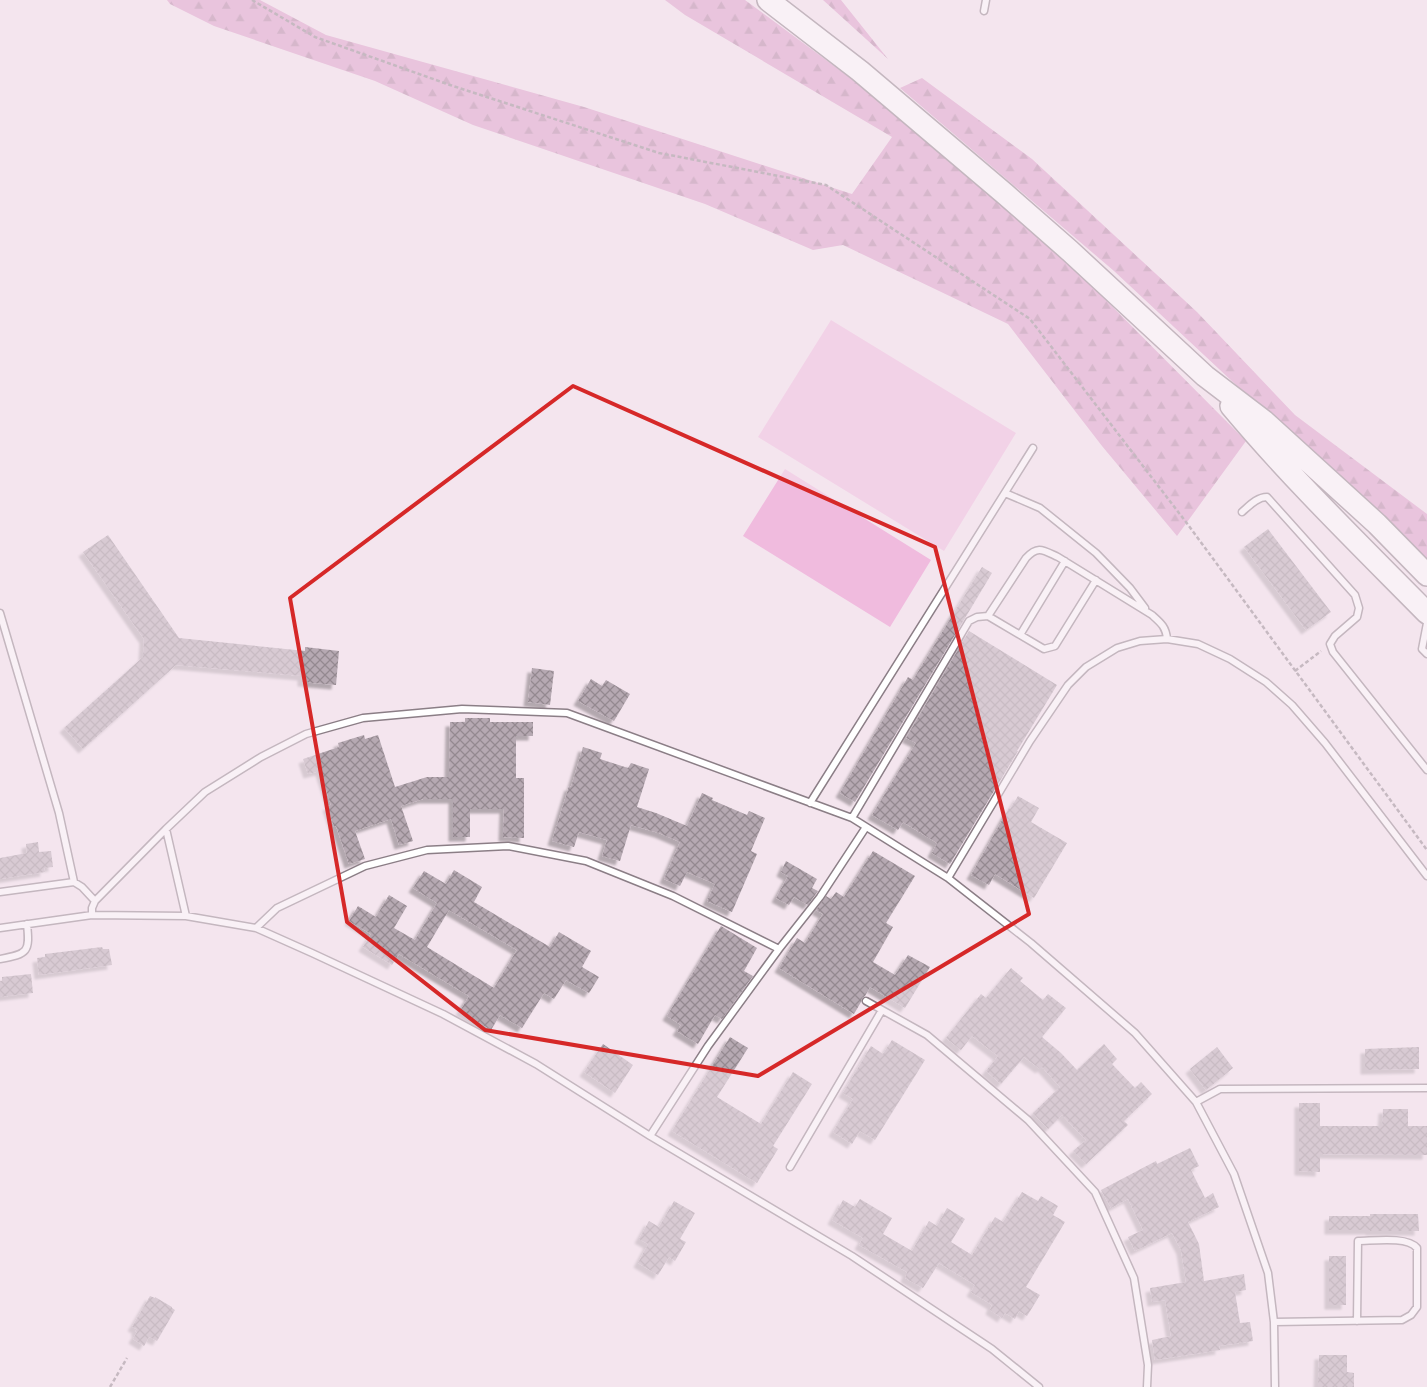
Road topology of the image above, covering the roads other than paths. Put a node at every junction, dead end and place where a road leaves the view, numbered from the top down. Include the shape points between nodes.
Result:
1 (768, 0) edge
2 (986, 0) edge
3 (984, 11) dead end
4 (1205, 376) junction
5 (1033, 448) dead end
6 (1005, 493) junction
7 (1242, 512) dead end
8 (1065, 561) junction
9 (1427, 575) edge
10 (1096, 580) junction
11 (1148, 612) junction
12 (0, 613) edge
13 (1427, 613) edge
14 (988, 616) junction
15 (1427, 624) edge
16 (1020, 635) junction
17 (1168, 639) junction
18 (1427, 654) edge
19 (1427, 770) edge
20 (810, 803) junction
21 (852, 818) junction
22 (866, 827) junction
23 (166, 829) junction
24 (1427, 876) edge
25 (948, 878) junction
26 (74, 882) junction
27 (0, 892) edge
28 (95, 901) junction
29 (92, 915) junction
30 (186, 916) junction
31 (26, 924) junction
32 (0, 928) edge
33 (256, 928) junction
34 (779, 949) junction
35 (0, 959) edge
36 (866, 1000) dead end
37 (882, 1010) junction
38 (1427, 1088) edge
39 (1196, 1102) junction
40 (650, 1136) junction
41 (790, 1168) dead end
42 (1358, 1320) junction
43 (1274, 1322) junction
44 (1039, 1387) edge
45 (1147, 1387) edge
46 (1275, 1387) edge

1 - 4 highway via 860,71 1005,194
2 - 3 lane
4 - 9 highway via 1264,421 1377,524
4 - 13 highway via 1252,431
5 - 6 lane
6 - 11 lane via 1040,508 1096,553
6 - 20 lane
7 - 19 lane via 1256,500 1267,497 1354,594 1359,608 1356,617 1334,636 1330,644 1333,652
8 - 10 lane
8 - 14 lane via 1042,550 1032,551
8 - 16 lane
10 - 11 lane
10 - 16 lane via 1055,646 1044,649
11 - 17 lane via 1164,625
12 - 26 lane via 58,813
14 - 16 lane
14 - 21 lane via 969,621
15 - 18 lane via 1422,649
17 - 24 lane via 1198,644 1230,659 1266,682 1292,705
17 - 25 lane via 1117,648 1086,667 1068,686 1030,741
20 - 21 lane
20 - 23 lane via 567,713 462,709 364,718 306,734 205,792
21 - 22 lane
22 - 25 lane
22 - 34 lane via 820,897
23 - 28 lane
23 - 30 lane
25 - 39 lane via 1031,943 1135,1033
26 - 27 lane
26 - 28 lane
28 - 29 lane
29 - 30 lane
29 - 31 lane
30 - 33 lane
31 - 32 lane
31 - 35 lane via 27,948 23,953
33 - 34 lane via 277,908 365,866 427,850 508,846 586,861 673,896
33 - 40 lane via 443,1014 536,1064
34 - 40 lane via 708,1046
36 - 37 lane
37 - 41 lane
37 - 45 lane via 927,1035 1028,1120 1095,1192 1134,1278 1148,1364
38 - 39 lane via 1220,1089
39 - 43 lane via 1234,1174 1268,1273
40 - 44 lane via 852,1256 992,1349
42 - 42 lane via 1402,1320 1417,1307 1417,1248 1414,1244 1405,1240 1358,1241
42 - 43 lane
43 - 46 lane

